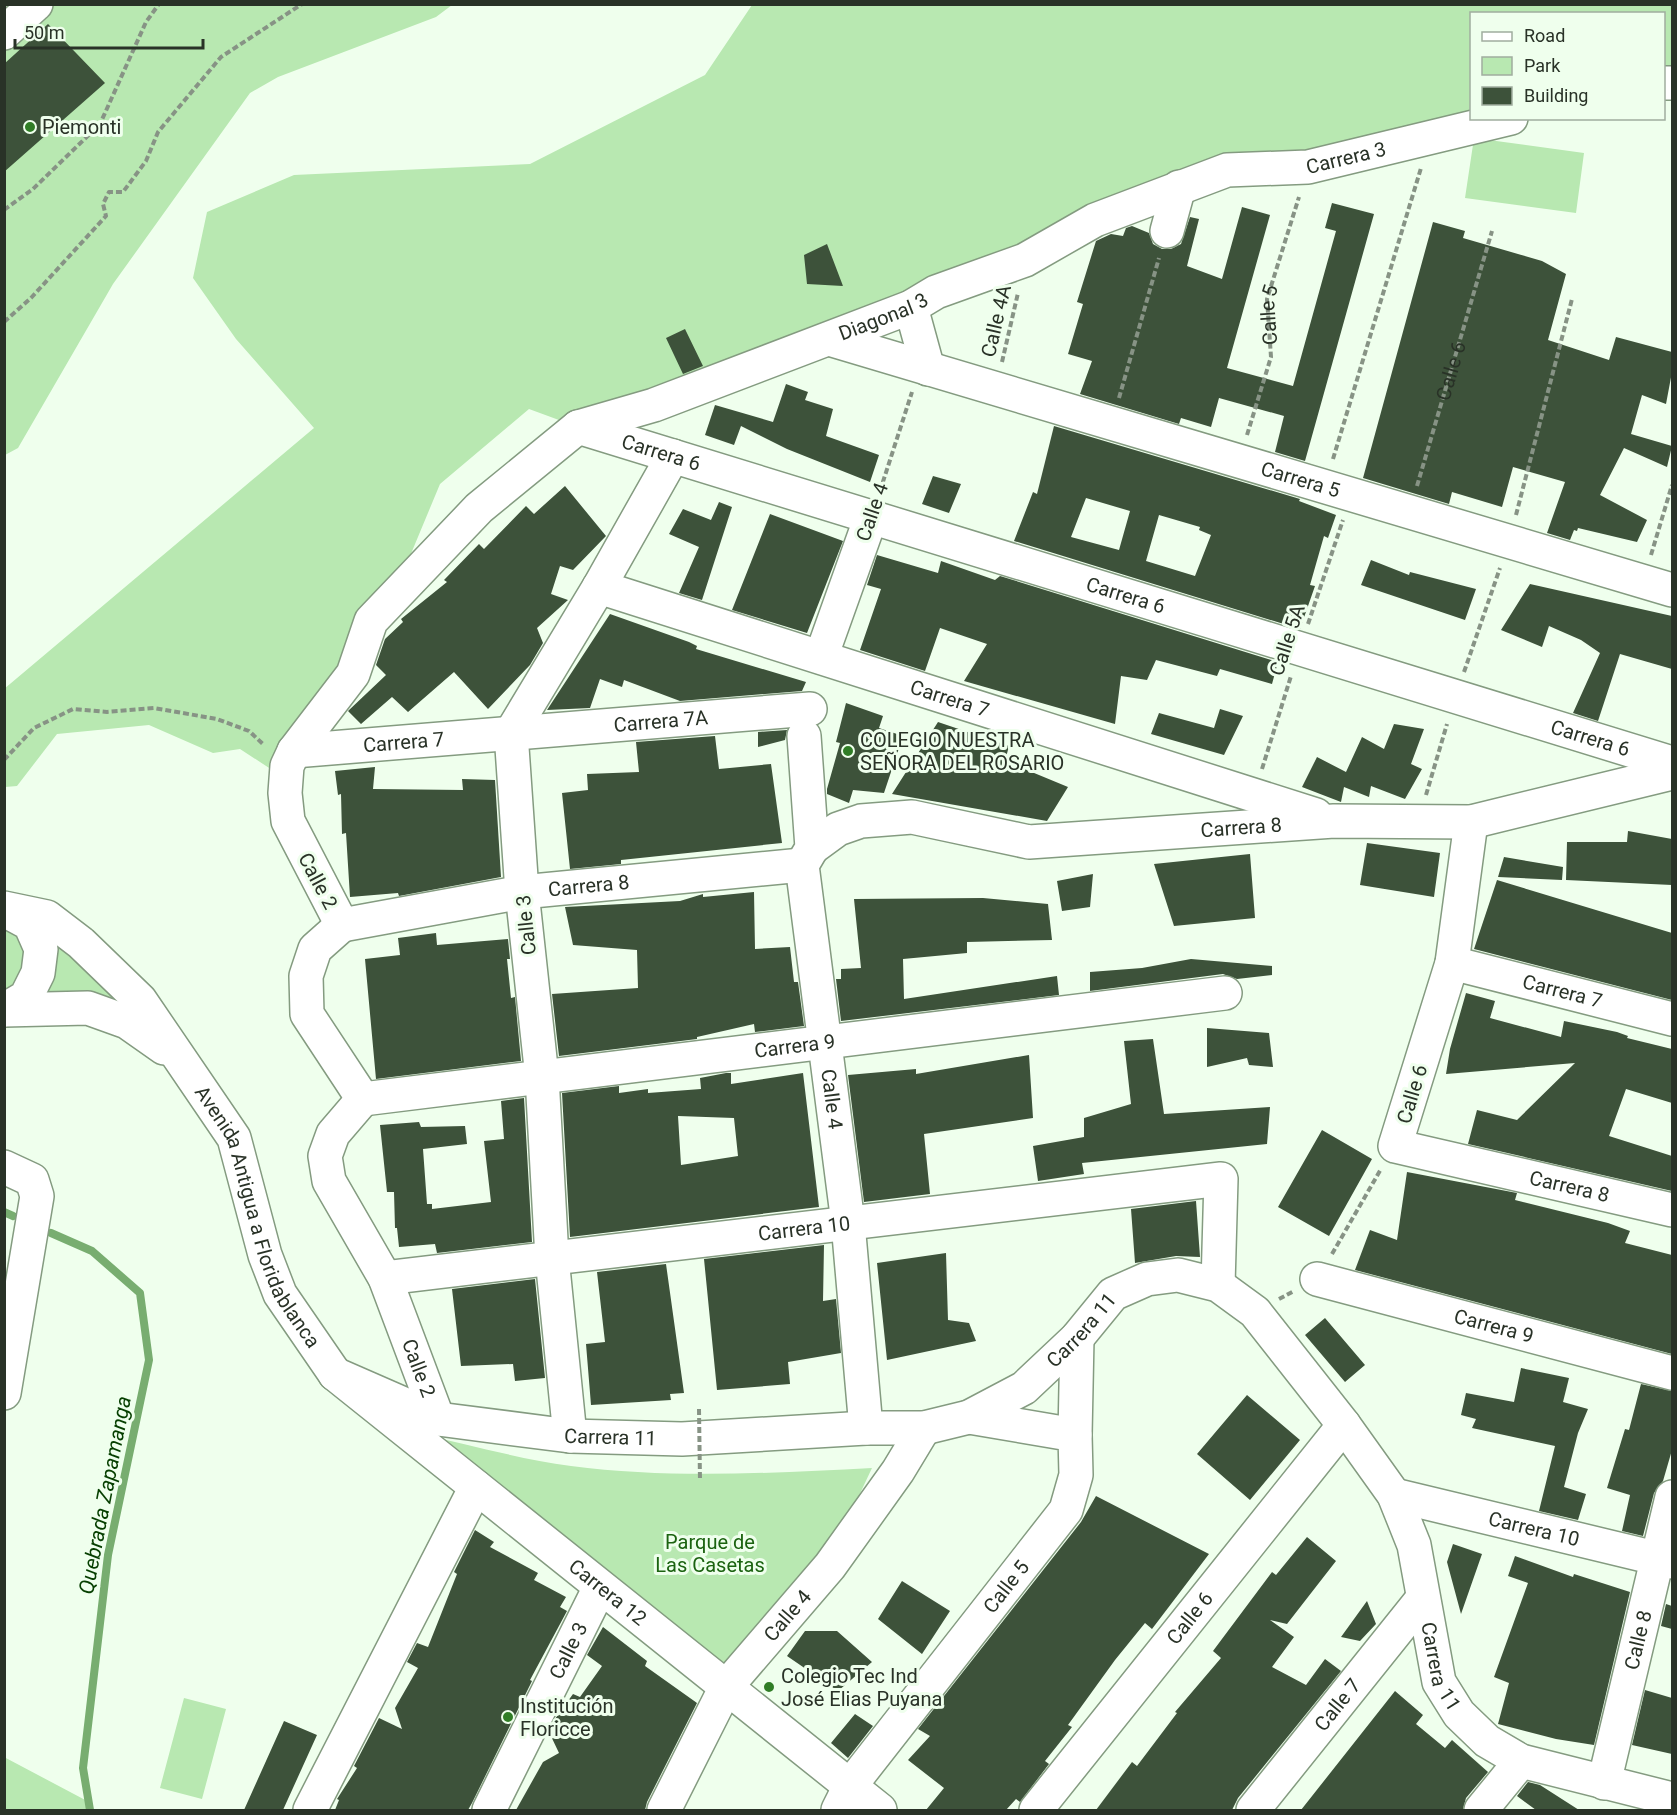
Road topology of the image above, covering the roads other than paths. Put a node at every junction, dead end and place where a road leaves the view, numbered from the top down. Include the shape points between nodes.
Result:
1 (36, 4) edge
2 (4, 33) edge
3 (1502, 120) edge
4 (1179, 187) junction
5 (1167, 231) road end
6 (911, 307) junction
7 (829, 339) junction
8 (924, 368) junction
9 (578, 427) junction
10 (673, 456) junction
11 (871, 517) junction
12 (1658, 586) edge
13 (599, 587) junction
14 (821, 657) junction
15 (807, 723) joint
16 (511, 733) junction
17 (291, 758) junction
18 (1672, 763) edge
19 (1672, 773) edge
20 (1637, 782) junction
21 (1672, 801) edge
22 (1334, 821) junction
23 (1471, 822) junction
24 (807, 856) junction
25 (522, 892) junction
26 (4, 909) edge
27 (342, 925) junction
28 (1452, 963) junction
29 (1225, 993) dead end
30 (4, 1010) edge
31 (1672, 1019) edge
32 (823, 1042) junction
33 (180, 1060) junction
34 (542, 1077) junction
35 (363, 1098) junction
36 (1395, 1146) joint
37 (4, 1167) edge
38 (1672, 1210) edge
39 (848, 1223) junction
40 (552, 1258) junction
41 (385, 1278) junction
42 (1317, 1279) road end
43 (1218, 1285) junction
44 (1077, 1338) junction
45 (1672, 1373) edge
46 (335, 1374) junction
47 (4, 1393) edge
48 (969, 1417) junction
49 (438, 1419) junction
50 (1344, 1425) junction
51 (866, 1428) junction
52 (924, 1428) junction
53 (1075, 1435) junction
54 (570, 1436) junction
55 (476, 1487) junction
56 (1394, 1495) junction
57 (1672, 1497) edge
58 (1665, 1561) edge
59 (600, 1587) junction
60 (1423, 1598) junction
61 (726, 1687) junction
62 (1521, 1761) junction
63 (1604, 1784) junction
64 (844, 1798) edge
65 (1672, 1799) edge
66 (310, 1810) edge
67 (489, 1810) edge
68 (664, 1810) edge
69 (880, 1810) edge
70 (1036, 1810) edge
71 (1253, 1810) edge
72 (1481, 1810) edge

1 - 2 street
3 - 4 street, Carrera 3 via 1308,167 1227,171
4 - 5 street
4 - 6 street, Diagonal 3 via 1095,220 1026,260 936,292
6 - 7 street, Diagonal 3
6 - 8 street
7 - 8 street, Carrera 5
7 - 9 street, Diagonal 3 via 654,405
8 - 12 street, Carrera 5
9 - 10 street, Carrera 6
9 - 17 street via 479,508 371,621 353,674
10 - 11 street, Carrera 6
10 - 13 street
11 - 14 street, Calle 4
11 - 18 street, Carrera 6
13 - 14 street, Carrera 7
13 - 16 street
14 - 22 street, Carrera 7
15 - 16 street, Carrera 7A
15 - 24 street, Calle 4
16 - 17 street, Carrera 7
16 - 25 street, Calle 3
17 - 27 street, Calle 2 via 285,793 288,822
19 - 20 street, Carrera 8
20 - 21 street
20 - 23 street, Carrera 8
22 - 23 street, Carrera 8
22 - 24 street, Carrera 8 via 1029,842 912,817 861,821 838,829
23 - 28 street, Calle 6
24 - 25 street, Carrera 8
24 - 32 street, Calle 4
25 - 27 street, Carrera 8
25 - 34 street, Calle 3
26 - 30 street via 30,924 41,949 38,973 26,997
26 - 33 street, Avenida Antigua a Floridablanca via 46,917 81,943 140,1000
27 - 35 street, Calle 2 via 315,949 306,976 307,1014
28 - 31 street, Carrera 7
28 - 36 street, Calle 6
29 - 32 street, Carrera 9
30 - 33 street, Avenida Antigua a Floridablanca via 88,1008 127,1022
32 - 34 street, Carrera 9
32 - 39 street, Calle 4
33 - 46 street, Avenida Antigua a Floridablanca via 234,1138 264,1255 280,1294
34 - 35 street, Carrera 9
34 - 40 street, Calle 3
35 - 41 street, Calle 2 via 333,1134 325,1156 329,1181
36 - 38 street, Carrera 8
37 - 47 street via 32,1180 37,1196
39 - 40 street, Carrera 10
39 - 43 street, Carrera 10 via 1221,1179
39 - 51 street, Calle 4
40 - 41 street, Carrera 10
40 - 54 street, Calle 3
41 - 49 street, Calle 2
42 - 45 street, Carrera 9
43 - 44 street, Carrera 11 via 1178,1275 1147,1279 1113,1294
43 - 50 street, Carrera 11 via 1255,1312
44 - 48 street, Carrera 11 via 1024,1388
44 - 53 street, Calle 5
46 - 49 street, Carrera 11
46 - 55 street, Carrera 12
48 - 52 street, Carrera 11
48 - 53 street
49 - 54 street, Carrera 11
50 - 56 street, Carrera 11
50 - 70 street, Calle 6
51 - 52 street, Carrera 11
51 - 54 street, Carrera 11 via 682,1439
52 - 61 street, Calle 4 via 830,1566
53 - 64 street, Calle 5 via 1076,1475 1066,1510
55 - 59 street, Carrera 12
55 - 66 street
56 - 58 street, Carrera 10
56 - 60 street, Carrera 11 via 1414,1545
57 - 58 street, Calle 8
58 - 63 street, Calle 8
59 - 61 street, Carrera 12
59 - 67 street, Calle 3
60 - 62 street, Carrera 11 via 1439,1682 1459,1714 1487,1741
60 - 71 street, Calle 7
61 - 64 street, Carrera 12
61 - 68 street, Calle 4
62 - 63 street, Carrera 11
62 - 72 street
63 - 65 street, Carrera 11
64 - 69 street, Carrera 12

